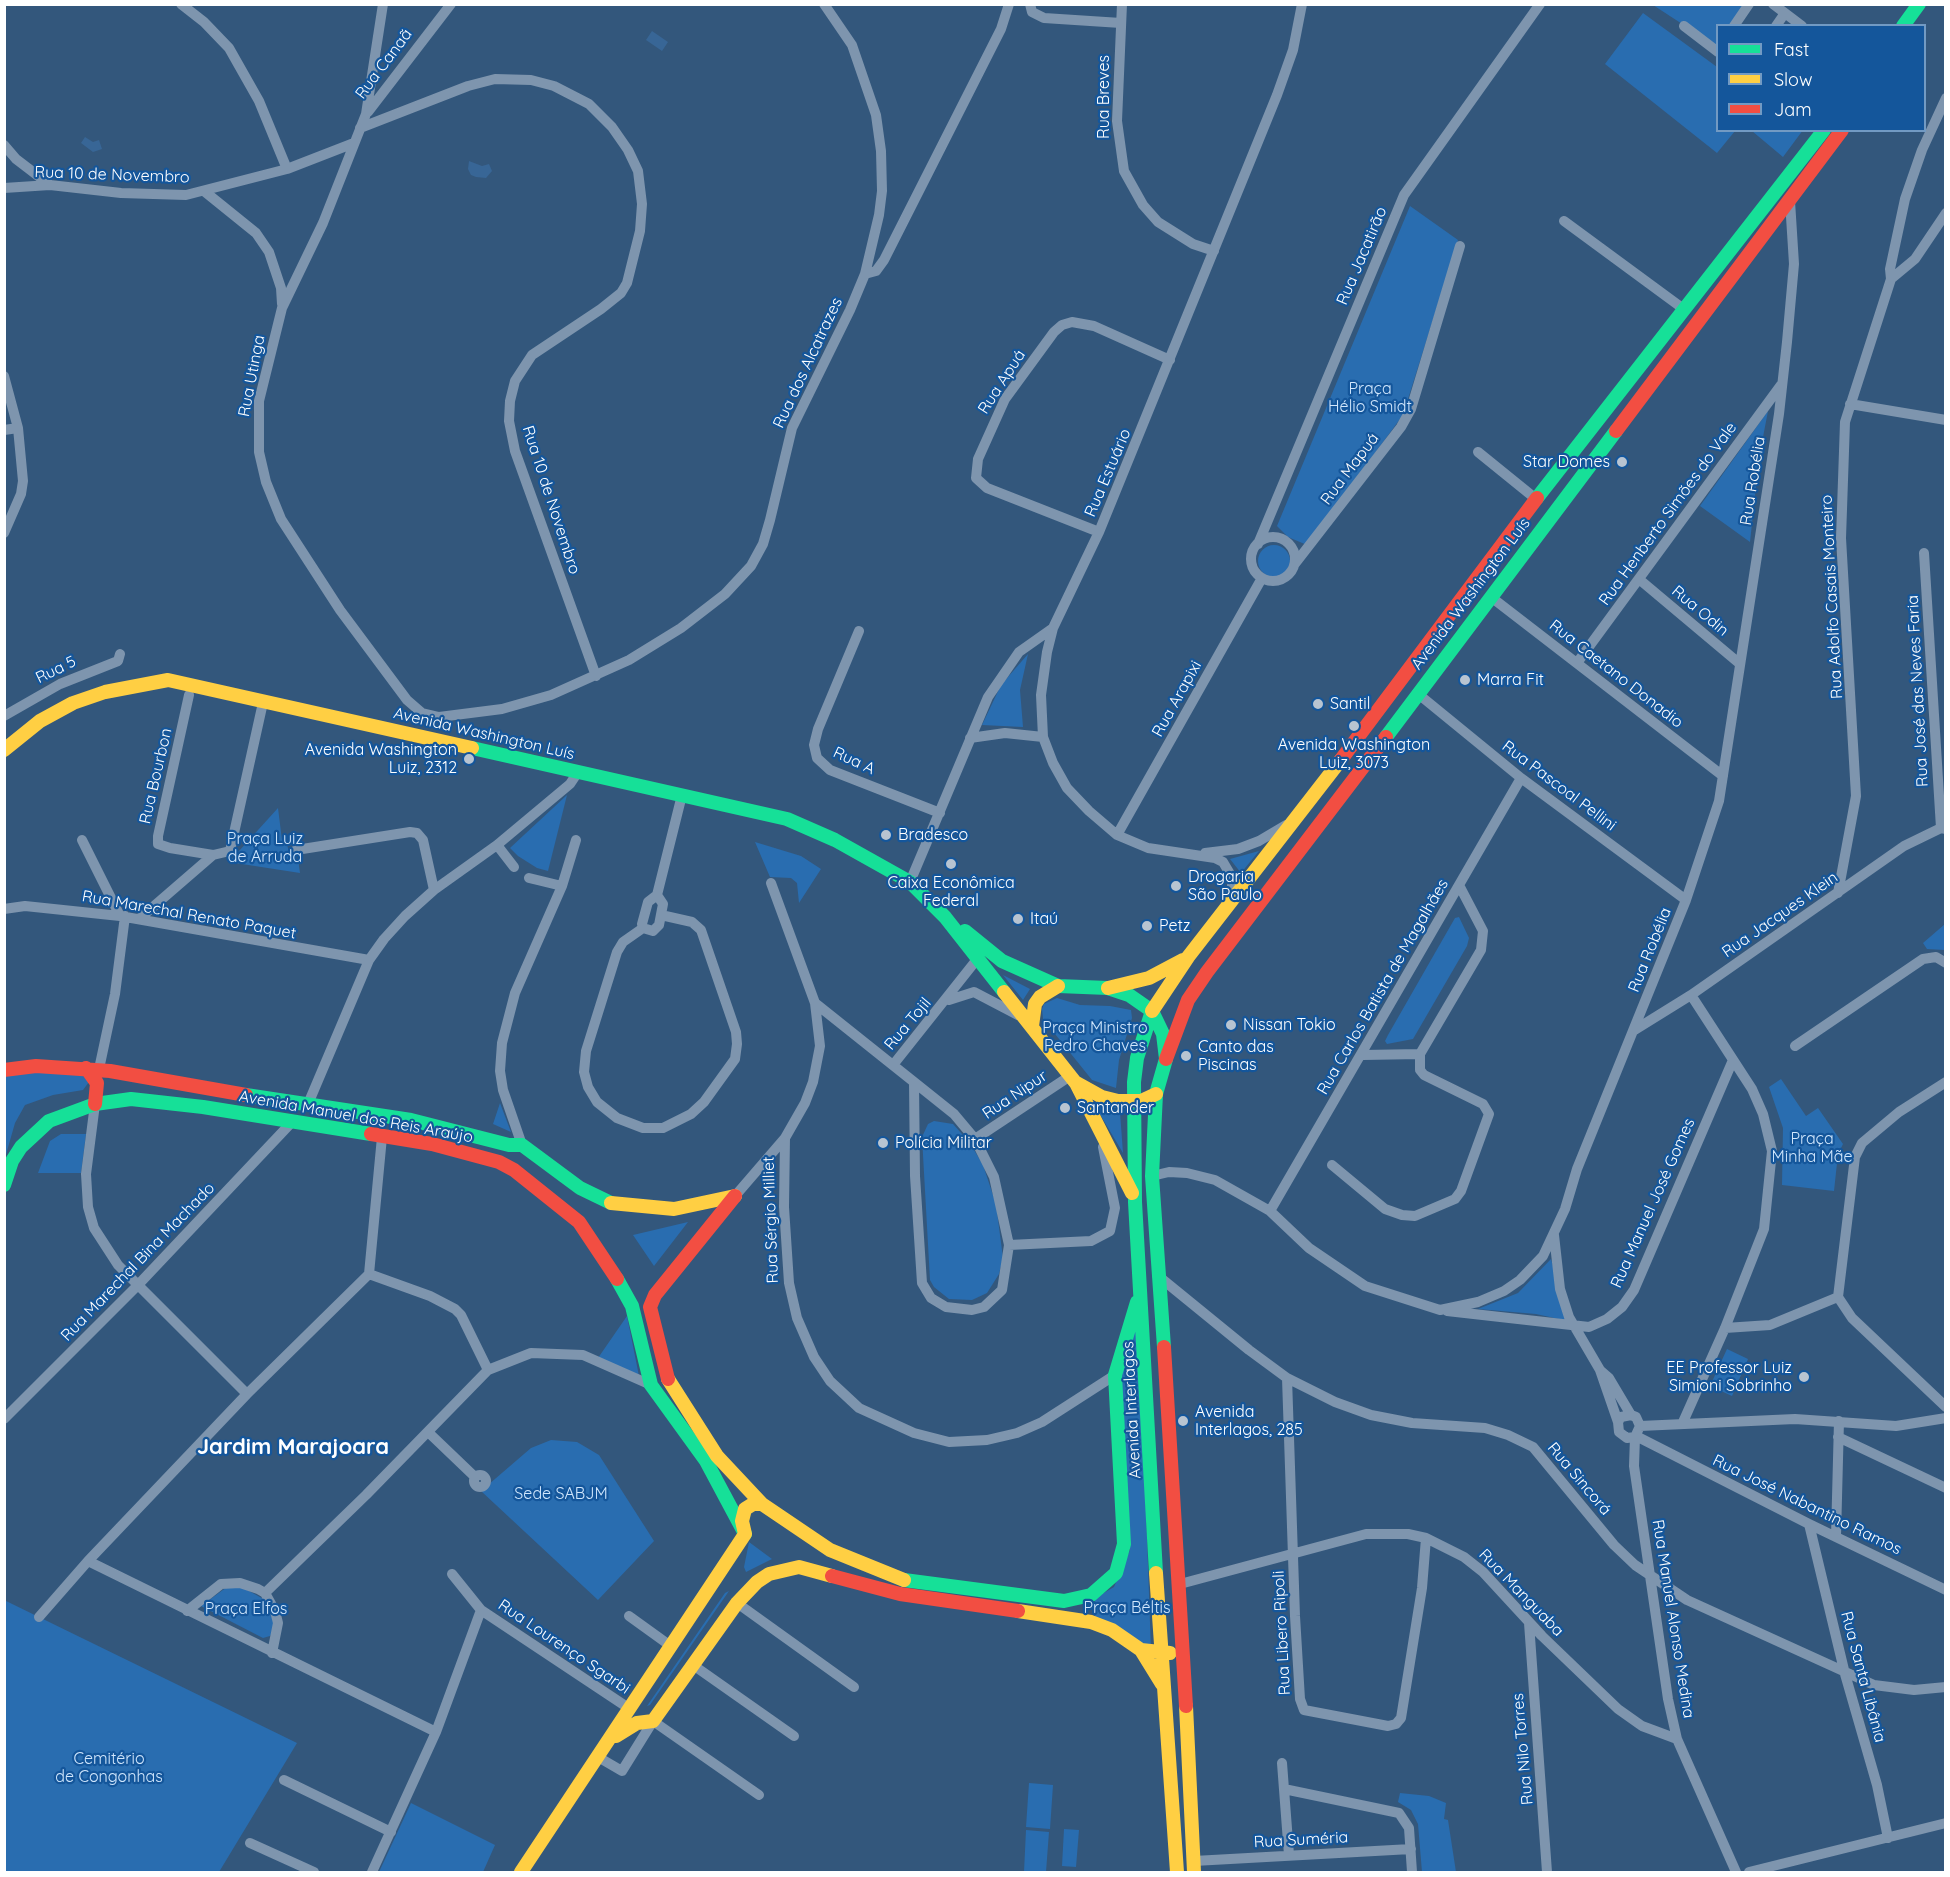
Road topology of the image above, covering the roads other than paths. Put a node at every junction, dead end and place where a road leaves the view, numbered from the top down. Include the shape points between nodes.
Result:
1 (181, 4) edge
2 (383, 4) edge
3 (451, 4) edge
4 (824, 4) edge
5 (1009, 4) edge
6 (1030, 4) edge
7 (1122, 4) edge
8 (1302, 4) edge
9 (1540, 4) edge
10 (1749, 4) edge
11 (1773, 4) edge
12 (1935, 4) edge
13 (1913, 7) edge
14 (1785, 13) junction
15 (1121, 23) junction
16 (1735, 24) edge
17 (1777, 24) edge
18 (1799, 24) edge
19 (1904, 24) edge
20 (1920, 24) edge
21 (1684, 26) dead end
22 (1716, 49) edge
23 (1946, 98) edge
24 (366, 114) junction
25 (360, 128) junction
26 (1822, 132) edge
27 (1841, 132) edge
28 (354, 143) junction
29 (4, 145) edge
30 (287, 169) junction
31 (50, 185) junction
32 (4, 188) edge
33 (204, 191) junction
34 (1790, 200) junction
35 (1946, 213) edge
36 (1564, 221) dead end
37 (1460, 246) dead end
38 (1214, 251) junction
39 (865, 273) junction
40 (1891, 279) junction
41 (282, 308) junction
42 (1685, 310) junction
43 (1170, 360) junction
44 (4, 376) edge
45 (1782, 383) junction
46 (1850, 404) junction
47 (1946, 420) edge
48 (18, 428) junction
49 (4, 430) edge
50 (1478, 452) dead end
51 (1536, 499) junction
52 (1099, 532) junction
53 (4, 533) edge
54 (1258, 544) junction
55 (1924, 553) dead end
56 (1294, 565) junction
57 (1262, 578) junction
58 (1640, 580) junction
59 (1491, 597) junction
60 (1053, 628) junction
61 (860, 631) dead end
62 (120, 654) dead end
63 (1577, 663) junction
64 (1740, 664) junction
65 (596, 676) junction
66 (1417, 693) junction
67 (189, 695) dead end
68 (262, 707) dead end
69 (4, 716) edge
70 (430, 716) joint
71 (1043, 737) junction
72 (970, 738) junction
73 (4, 750) edge
74 (578, 772) junction
75 (1724, 776) junction
76 (1521, 778) junction
77 (682, 795) junction
78 (940, 813) junction
79 (1300, 814) junction
80 (1943, 829) edge
81 (1117, 835) junction
82 (82, 840) dead end
83 (576, 840) dead end
84 (497, 845) junction
85 (296, 850) dead end
86 (1190, 854) junction
87 (213, 855) junction
88 (513, 867) dead end
89 (529, 878) dead end
90 (910, 882) junction
91 (771, 883) dead end
92 (1460, 885) junction
93 (562, 886) junction
94 (434, 890) junction
95 (1838, 893) junction
96 (657, 895) junction
97 (1686, 900) junction
98 (1228, 905) junction
99 (4, 909) edge
100 (661, 915) junction
101 (123, 916) junction
102 (945, 917) junction
103 (139, 919) junction
104 (643, 928) junction
105 (1188, 957) junction
106 (978, 958) junction
107 (369, 960) junction
108 (1946, 963) edge
109 (1058, 986) junction
110 (1108, 988) junction
111 (1690, 995) junction
112 (946, 1002) junction
113 (815, 1003) junction
114 (1152, 1011) junction
115 (1029, 1023) junction
116 (1633, 1031) junction
117 (1795, 1046) dead end
118 (1420, 1054) junction
119 (1363, 1055) junction
120 (1166, 1059) junction
121 (1733, 1060) junction
122 (893, 1065) junction
123 (93, 1069) junction
124 (4, 1070) edge
125 (1073, 1079) junction
126 (914, 1082) junction
127 (1946, 1082) edge
128 (1156, 1094) junction
129 (1134, 1103) junction
130 (95, 1104) junction
131 (308, 1104) junction
132 (291, 1124) junction
133 (1100, 1132) junction
134 (382, 1137) junction
135 (784, 1138) junction
136 (975, 1139) junction
137 (522, 1145) junction
138 (1332, 1165) dead end
139 (1152, 1176) junction
140 (4, 1185) edge
141 (735, 1196) junction
142 (1135, 1202) junction
143 (1270, 1211) junction
144 (1554, 1233) junction
145 (1009, 1245) junction
146 (369, 1274) junction
147 (1157, 1275) junction
148 (1141, 1284) junction
149 (137, 1286) junction
150 (1838, 1297) junction
151 (1440, 1310) junction
152 (1573, 1324) junction
153 (1725, 1328) junction
154 (488, 1370) junction
155 (1600, 1370) junction
156 (1115, 1375) junction
157 (1287, 1378) junction
158 (669, 1382) junction
159 (651, 1385) junction
160 (247, 1394) junction
161 (1946, 1407) edge
162 (1946, 1418) edge
163 (4, 1419) edge
164 (1839, 1421) junction
165 (1618, 1422) junction
166 (1683, 1422) junction
167 (1636, 1426) junction
168 (428, 1432) junction
169 (1622, 1436) junction
170 (1838, 1437) junction
171 (1634, 1466) junction
172 (475, 1477) dead end
173 (1946, 1488) edge
174 (762, 1504) junction
175 (1809, 1524) junction
176 (745, 1533) junction
177 (1836, 1536) junction
178 (1426, 1538) junction
179 (1294, 1554) junction
180 (88, 1561) junction
181 (452, 1574) dead end
182 (1651, 1578) junction
183 (1180, 1584) junction
184 (902, 1587) junction
185 (1946, 1590) edge
186 (265, 1593) junction
187 (1091, 1595) junction
188 (737, 1603) junction
189 (481, 1610) junction
190 (188, 1611) junction
191 (629, 1616) dead end
192 (39, 1617) dead end
193 (1091, 1622) junction
194 (1529, 1623) junction
195 (1183, 1645) junction
196 (672, 1647) junction
197 (1141, 1650) junction
198 (1161, 1652) junction
199 (272, 1653) junction
200 (693, 1665) junction
201 (1845, 1674) junction
202 (1162, 1684) junction
203 (1946, 1687) edge
204 (854, 1688) dead end
205 (642, 1692) junction
206 (630, 1709) junction
207 (653, 1721) junction
208 (436, 1732) junction
209 (794, 1736) dead end
210 (1677, 1739) junction
211 (609, 1741) junction
212 (598, 1757) junction
213 (1282, 1763) dead end
214 (284, 1780) dead end
215 (1284, 1789) junction
216 (759, 1795) dead end
217 (1946, 1823) edge
218 (391, 1832) junction
219 (1887, 1838) junction
220 (250, 1843) dead end
221 (1411, 1849) junction
222 (1289, 1855) junction
223 (1194, 1867) edge
224 (314, 1872) edge
225 (372, 1872) edge
226 (521, 1872) edge
227 (1177, 1872) edge
228 (1412, 1872) edge
229 (1547, 1872) edge
230 (1736, 1872) edge
231 (1749, 1872) edge

1 - 30 street via 229,48 259,101
2 - 24 street, Rua Utinga
3 - 24 street, Rua Canaã
4 - 39 street, Rua dos Alcatrazes via 852,45 880,132 882,191
5 - 39 street, Rua dos Alcatrazes via 1001,29 884,260 876,271
6 - 15 street via 1032,12 1044,18
7 - 15 street, Rua Breves
8 - 38 street, Rua Estuário via 1289,50
9 - 54 street, Rua Jacatirão via 1404,195
10 - 16 street
11 - 14 street
12 - 20 main road
13 - 19 main road
14 - 17 street
14 - 18 street
15 - 38 street, Rua Breves via 1117,121 1124,171 1143,205 1158,222 1193,244
21 - 22 street
23 - 40 street, Rua Adolfo Casais Monteiro via 1905,199
24 - 25 street, Rua Utinga
25 - 28 street, Rua Utinga
25 - 65 street, Rua 10 de Novembro via 468,86 495,79 531,80 554,86 589,104 612,127 638,171 640,231 627,283 602,309 532,355 515,381 510,401 515,452
26 - 42 main road, Avenida Washington Luís
27 - 34 main road, Avenida Washington Luís
28 - 30 street, Rua 10 de Novembro
28 - 41 street, Rua Utinga via 323,223
29 - 31 street
30 - 33 street, Rua 10 de Novembro
31 - 32 street, Rua 10 de Novembro
31 - 33 street, Rua 10 de Novembro via 141,194 186,195
33 - 41 street via 256,233 269,252 281,288
34 - 45 street, Rua Robélia via 1794,264
34 - 59 main road, Avenida Washington Luís
35 - 40 street via 1915,259
36 - 42 street
37 - 56 street, Rua Mapuá via 1411,409
38 - 43 street, Rua Estuário
39 - 65 street, Rua dos Alcatrazes via 792,428 763,544 751,566 725,594 681,628
40 - 46 street, Rua Adolfo Casais Monteiro
41 - 70 street, Rua Utinga via 264,378 258,424 259,452 272,500 302,553 377,660 407,700
42 - 51 main road, Avenida Washington Luís
43 - 52 street, Rua Estuário
43 - 52 street, Rua Apuá via 1094,326 1072,322 1062,325 1005,399 978,459 975,469 980,484
44 - 48 street
45 - 58 street, Rua Henberto Simões do Vale
45 - 64 street, Rua Robélia
46 - 47 street
46 - 95 street, Rua Adolfo Casais Monteiro via 1845,423 1841,538 1856,795
48 - 49 street
48 - 53 street via 23,481
50 - 51 street
51 - 79 main road, Avenida Washington Luís
52 - 60 street, Rua Estuário
54 - 56 street via 1270,538 1284,540 1294,551
54 - 57 street via 1252,562
55 - 80 street, Rua José das Neves Faria
56 - 57 street via 1281,579
57 - 81 street, Rua Arapixi
58 - 63 street, Rua Henberto Simões do Vale
58 - 64 street, Rua Odin
59 - 63 street, Rua Caetano Donadio
59 - 66 main road, Avenida Washington Luís
60 - 71 street via 1043,674
60 - 72 street, Rua Estuário via 1019,652 1008,666 988,697
61 - 78 street, Rua A via 818,729 814,745 817,758 830,770
62 - 69 street, Rua 5 via 118,661 60,684
63 - 75 street, Rua Caetano Donadio
64 - 75 street, Rua Robélia
65 - 70 street, Rua dos Alcatrazes via 551,695 501,709
66 - 76 street, Rua Pascoal Pellini
66 - 120 main road, Avenida Washington Luís via 1206,972 1188,1000
67 - 87 street, Rua Bourbon via 157,840 161,846
68 - 87 street via 232,845 227,853
71 - 72 street via 1005,733
71 - 81 street via 1067,788
72 - 78 street, Rua Estuário
73 - 74 main road, Avenida Washington Luís via 40,721 73,703 105,692 168,680
74 - 77 main road, Avenida Washington Luís
74 - 84 street via 570,784
75 - 97 street, Rua Robélia
76 - 92 street, Rua Carlos Batista de Magalhães
76 - 97 street, Rua Pascoal Pellini
77 - 90 main road, Avenida Washington Luís via 806,826
77 - 96 street
78 - 90 street, Rua Estuário
79 - 86 street via 1278,831 1238,849
79 - 98 main road, Avenida Washington Luís
80 - 95 street, Rua Jacques Klein via 1904,846
81 - 86 street via 1148,848
82 - 101 street
83 - 93 street
84 - 88 street
84 - 94 street
85 - 94 street via 417,833 423,840
86 - 98 street via 1215,858 1228,867 1233,879
87 - 103 street
89 - 93 street
90 - 102 main road, Avenida Washington Luís
91 - 113 street
92 - 118 street via 1483,931 1484,945
92 - 119 street, Rua Carlos Batista de Magalhães
93 - 137 street via 515,993 502,1043 503,1090
94 - 107 street via 405,915
95 - 111 street, Rua Jacques Klein
96 - 100 street via 663,904
96 - 104 street via 648,902
97 - 116 street, Rua Robélia
98 - 105 main road, Avenida Washington Luís
99 - 101 street, Rua Marechal Renato Paquet via 25,906
100 - 104 street via 655,930
100 - 104 street via 692,922 701,930 737,1044 735,1059 704,1102 691,1114 663,1128 644,1128 617,1118 597,1102 584,1072 586,1051 617,952 623,942
101 - 103 street, Rua Marechal Renato Paquet
101 - 123 street via 115,994
102 - 106 main road, Avenida Washington Luís
102 - 109 main road, Avenida Washington Luís via 1002,961
103 - 107 street, Rua Marechal Renato Paquet
105 - 110 main road via 1162,972
105 - 114 main road, Avenida Interlagos
106 - 112 street, Rua Tojil
106 - 115 main road, Avenida Washington Luís
107 - 131 street
108 - 117 street via 1936,957 1923,960
109 - 110 main road, Avenida Washington Luís
109 - 115 main road via 1035,1004
110 - 114 main road via 1129,995
111 - 116 street, Rua Jacques Klein
111 - 121 street
112 - 115 street, Rua Tojil via 974,992
112 - 122 street, Rua Tojil
113 - 122 street
113 - 135 street via 820,1046 813,1082
114 - 120 main road via 1163,1034
114 - 129 main road, Avenida Interlagos via 1137,1058
115 - 125 main road, Avenida Washington Luís
116 - 144 street, Rua Robélia
118 - 119 street
118 - 138 street via 1424,1075 1483,1104 1489,1114 1455,1199 1415,1216 1402,1215 1385,1209
119 - 143 street, Rua Carlos Batista de Magalhães
120 - 128 main road, Avenida Washington Luís
121 - 152 street, Rua Manuel José Gomes via 1634,1290 1607,1319 1589,1327
121 - 153 street via 1763,1114 1772,1151 1764,1229
122 - 126 street
123 - 124 main road, Avenida Manuel dos Reis Araújo via 19,1066
123 - 130 main road via 97,1083
123 - 131 main road, Avenida Manuel dos Reis Araújo
125 - 129 main road, Avenida Washington Luís via 1102,1096
125 - 133 main road
125 - 136 street, Rua Nipur
126 - 136 street via 954,1114
126 - 145 street via 922,1282 931,1298 946,1307 984,1307 1002,1290
127 - 150 street via 1870,1134 1855,1157
128 - 129 main road
128 - 139 main road, Avenida Interlagos
129 - 142 main road, Avenida Interlagos
130 - 132 main road, Avenida Manuel dos Reis Araújo via 131,1099 203,1107
130 - 140 main road, Avenida Manuel dos Reis Araújo via 59,1116 30,1136 12,1161
130 - 149 street via 86,1174 88,1207 103,1245
131 - 137 main road, Avenida Manuel dos Reis Araújo via 411,1120
132 - 134 main road, Avenida Manuel dos Reis Araújo
132 - 149 street, Rua Marechal Bina Machado
133 - 142 main road
133 - 145 street via 1115,1208 1110,1231 1091,1241
134 - 146 street
134 - 159 main road, Avenida Manuel dos Reis Araújo via 486,1157 514,1170 561,1205 579,1222 632,1306
135 - 141 street
135 - 156 street, Rua Sérgio Milliet via 789,1283 797,1318 814,1358 830,1381 859,1408 914,1433 949,1442 987,1440 1042,1422
136 - 145 street via 994,1177
137 - 141 main road, Avenida Manuel dos Reis Araújo via 580,1188 606,1202 674,1209
139 - 143 street, Rua Robélia via 1187,1173 1215,1180
139 - 147 main road, Avenida Interlagos
141 - 158 main road via 655,1295 650,1307
142 - 148 main road, Avenida Interlagos
143 - 151 street, Rua Robélia via 1310,1248 1365,1286
144 - 151 street, Rua Robélia via 1543,1256 1504,1292
144 - 152 street, Rua Manuel Alonso Medina via 1560,1288
146 - 154 street via 455,1309
146 - 160 street
147 - 157 street, Rua Sincorá
147 - 183 main road, Avenida Interlagos
148 - 156 main road via 1133,1323
148 - 198 main road, Avenida Interlagos
149 - 160 street
149 - 163 street, Rua Marechal Bina Machado
150 - 153 street via 1770,1325
150 - 161 street via 1852,1318
151 - 152 street
152 - 155 street, Rua Manuel Alonso Medina
153 - 166 street
154 - 159 street via 531,1353 583,1354
154 - 168 street
155 - 165 street, Rua Manuel Alonso Medina
155 - 167 street, Rua Manuel Alonso Medina via 1609,1378
156 - 187 main road via 1125,1544 1116,1573
157 - 179 street, Rua Libero Ripoli
157 - 182 street, Rua Sincorá via 1371,1415 1412,1423 1485,1428 1521,1441 1542,1455 1614,1545
158 - 159 main road
158 - 174 main road via 717,1456
159 - 176 main road, Avenida Manuel dos Reis Araújo via 706,1461
160 - 180 street
162 - 164 street via 1896,1426
164 - 166 street
164 - 170 street
165 - 167 street via 1621,1417
165 - 169 street, Rua Manuel Alonso Medina
166 - 167 street
167 - 169 street
167 - 171 street, Rua Manuel Alonso Medina
167 - 175 street, Rua José Nabantino Ramos via 1656,1447
168 - 172 street
168 - 186 street
169 - 171 street, Rua Manuel Alonso Medina
170 - 173 street
170 - 177 street
171 - 182 street, Rua Manuel Alonso Medina
174 - 176 main road via 745,1509
174 - 184 main road via 830,1550 884,1574
175 - 177 street, Rua José Nabantino Ramos
175 - 201 street, Rua Santa Libânia
176 - 196 main road
177 - 185 street, Rua José Nabantino Ramos
178 - 179 street, Rua Manguaba via 1366,1533
178 - 179 street, Rua Libero Ripoli via 1401,1718 1392,1726 1302,1708
178 - 194 street, Rua Manguaba via 1464,1557 1483,1572
179 - 183 street, Rua Manguaba
180 - 190 street
180 - 192 street
181 - 189 street, Rua Lourenço Sgarbi
182 - 201 street, Rua Sincorá via 1687,1600
182 - 210 street, Rua Manuel Alonso Medina
183 - 195 main road, Avenida Interlagos
184 - 187 main road via 1064,1601
184 - 188 main road via 799,1567 768,1574
184 - 193 main road
186 - 190 street via 240,1583 221,1584
186 - 199 street via 278,1623
187 - 193 main road
188 - 200 main road
188 - 204 street
189 - 206 street, Rua Lourenço Sgarbi
189 - 208 street
190 - 199 street
191 - 196 street
193 - 197 main road via 1112,1630
194 - 210 street, Rua Manguaba via 1618,1709 1642,1726
194 - 229 street, Rua Nilo Torres
195 - 198 main road via 1172,1652
195 - 223 main road, Avenida Interlagos
196 - 205 main road
197 - 198 main road
197 - 202 main road
198 - 202 main road, Avenida Interlagos
199 - 208 street
200 - 207 main road
200 - 209 street
201 - 203 street, Rua Sincorá via 1892,1689
201 - 219 street, Rua Santa Libânia
202 - 227 main road, Avenida Interlagos
205 - 206 main road
205 - 207 main road via 644,1706
206 - 211 main road
207 - 211 main road via 637,1723
207 - 212 street via 622,1771
207 - 216 street
208 - 218 street
210 - 230 street, Rua Manuel Alonso Medina
211 - 212 main road
212 - 226 main road
213 - 215 street
214 - 218 street
215 - 221 street via 1395,1811 1409,1828
215 - 222 street
217 - 219 street
218 - 225 street
219 - 231 street
220 - 224 street
221 - 222 street, Rua Suméria
221 - 228 street
222 - 223 street, Rua Suméria

